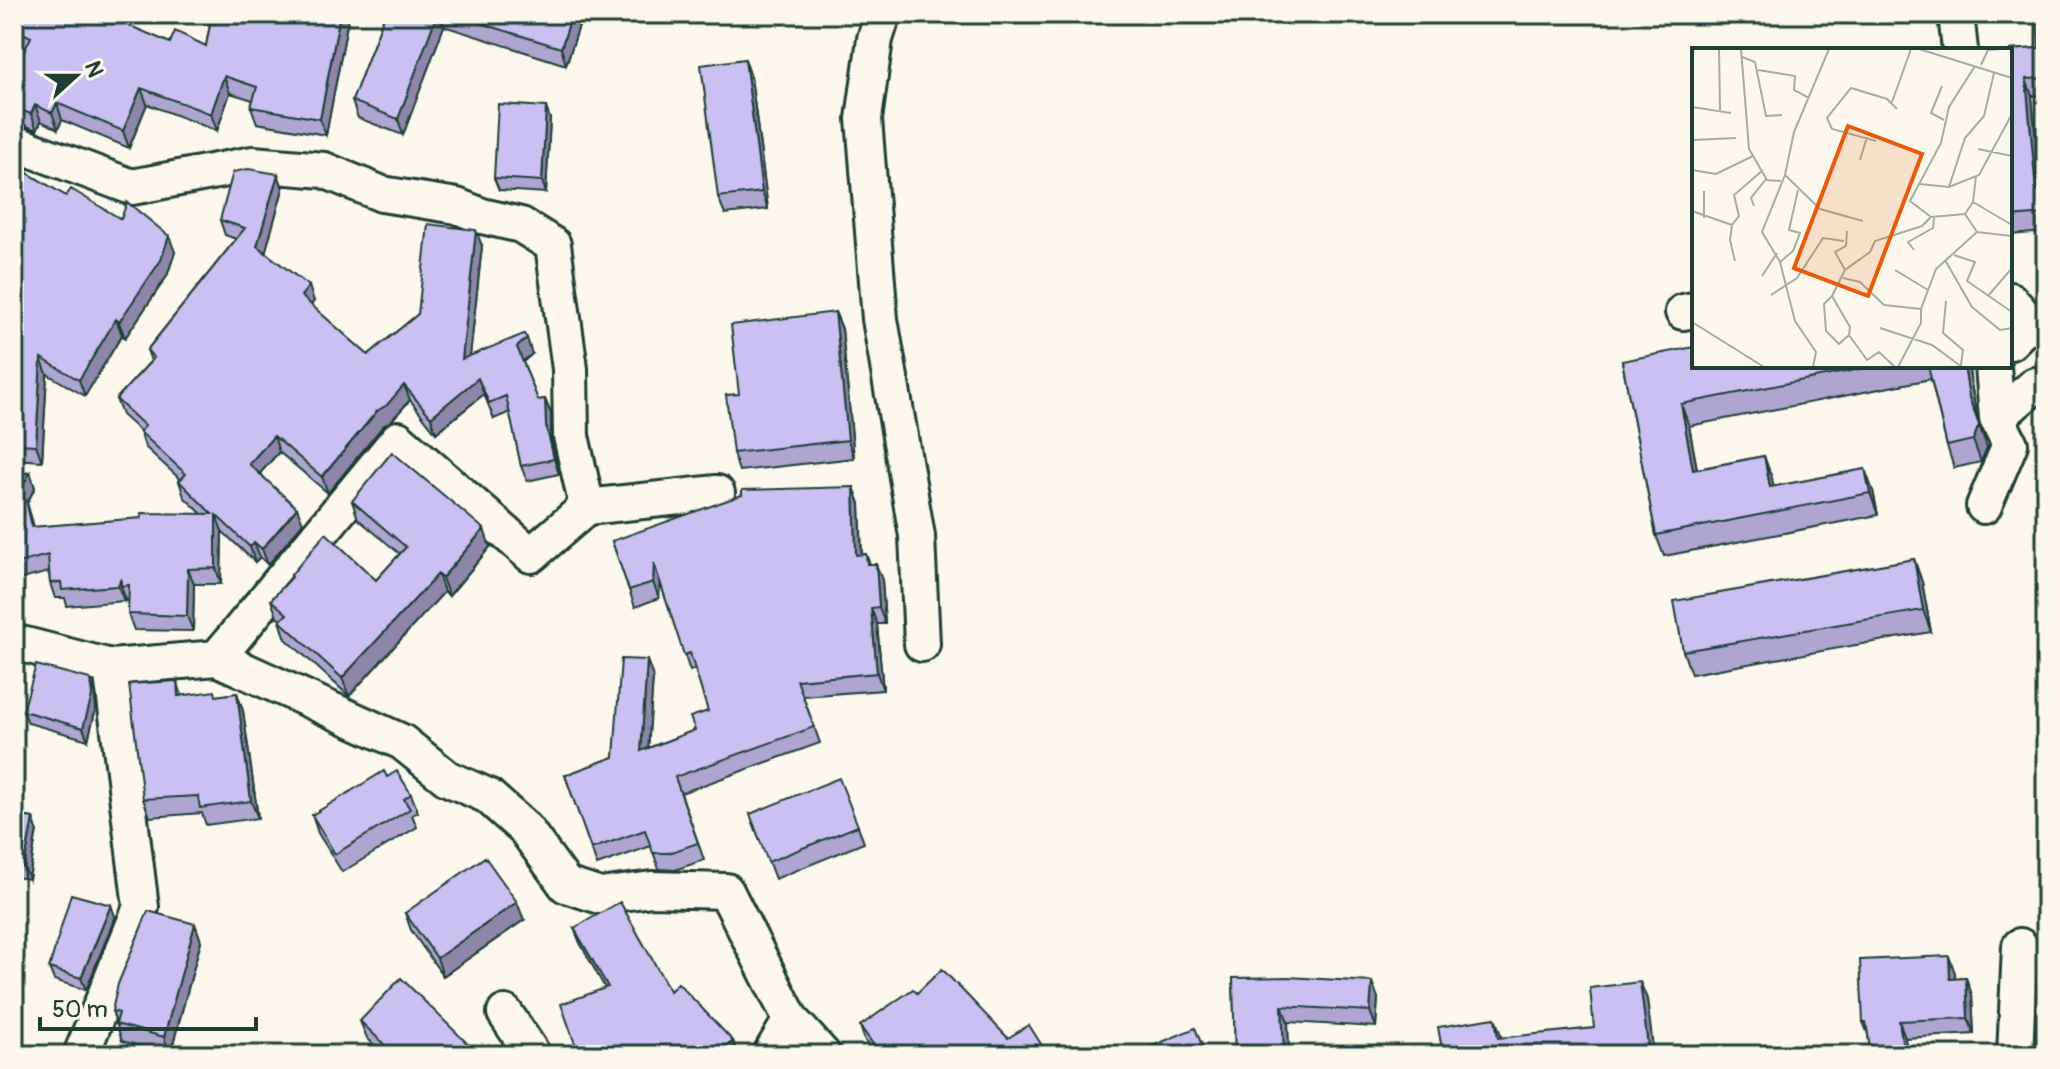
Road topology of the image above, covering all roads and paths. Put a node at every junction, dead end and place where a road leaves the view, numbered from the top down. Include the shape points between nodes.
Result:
1 (883, 14) edge
2 (1956, 14) edge
3 (1960, 48) edge
4 (14, 143) edge
5 (2012, 303) edge
6 (2029, 331) edge
7 (1993, 368) edge
8 (2030, 378) edge
9 (1997, 418) junction
10 (717, 493) dead end
11 (1984, 506) dead end
12 (587, 507) junction
13 (14, 642) edge
14 (922, 644) dead end
15 (217, 658) junction
16 (111, 667) junction
17 (2020, 946) dead end
18 (505, 1013) dead end
19 (791, 1020) junction
20 (81, 1055) edge
21 (533, 1055) edge
22 (770, 1055) edge
23 (823, 1055) edge
24 (2015, 1055) edge

1 - 14 street via 864,119 880,319 917,536
2 - 3 street
4 - 12 street via 132,187 253,164 324,170 382,194 457,206 521,225 553,245 570,369 571,436
5 - 6 street
7 - 9 street
8 - 9 street
9 - 11 street via 2010,444
10 - 12 street
12 - 15 street via 531,555 398,439
13 - 16 street
15 - 16 street
15 - 19 street via 402,742 447,778 488,796 526,830 566,885 600,896 652,889 726,891
16 - 20 street via 141,907
17 - 24 street
18 - 21 street
19 - 22 street
19 - 23 street

